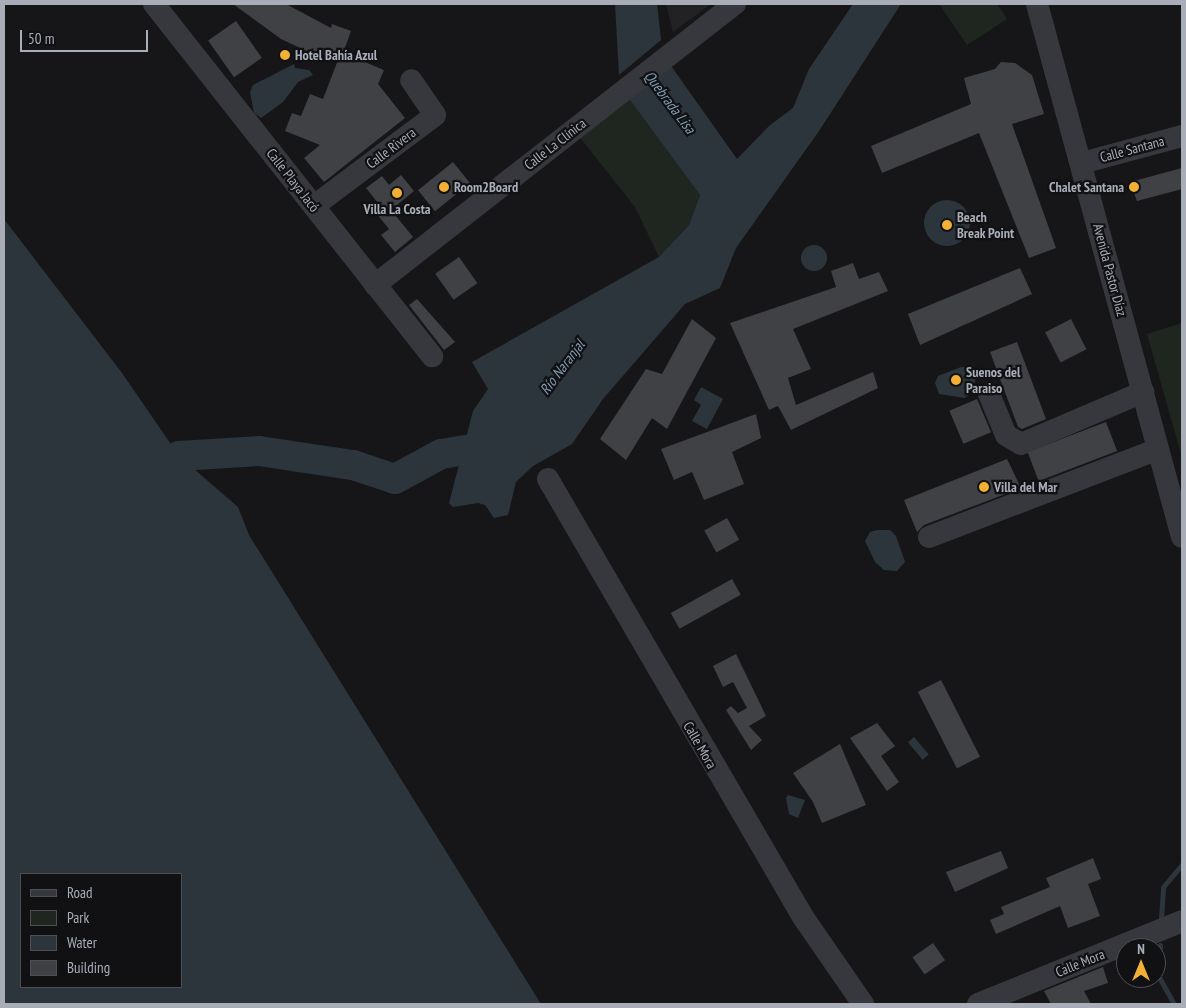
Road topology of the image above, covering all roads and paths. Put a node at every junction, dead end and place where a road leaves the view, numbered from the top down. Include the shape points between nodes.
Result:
1 (154, 4) edge
2 (735, 4) edge
3 (1037, 4) edge
4 (410, 80) dead end
5 (1182, 136) edge
6 (1082, 163) junction
7 (314, 206) junction
8 (375, 284) junction
9 (432, 356) dead end
10 (1143, 392) junction
11 (989, 394) dead end
12 (1158, 449) junction
13 (548, 479) dead end
14 (1175, 481) edge
15 (929, 537) dead end
16 (1182, 537) edge
17 (1182, 920) edge
18 (863, 1004) edge
19 (978, 1004) edge

1 - 7 street, Calle Playa Jacó
2 - 8 street, Calle La Clínica
3 - 6 street, Avenida Pastor Díaz
4 - 7 street, Calle Rivera via 435,115
5 - 6 street, Calle Santana
6 - 10 street, Avenida Pastor Díaz
7 - 8 street, Calle Playa Jacó
8 - 9 street, Calle Playa Jacó
10 - 11 street via 1021,444 1006,435
10 - 12 street, Avenida Pastor Díaz
12 - 14 street, Avenida Pastor Díaz
12 - 15 street
13 - 18 street, Calle Mora via 803,917
14 - 16 street, Avenida Pastor Díaz
17 - 19 street, Calle Mora

